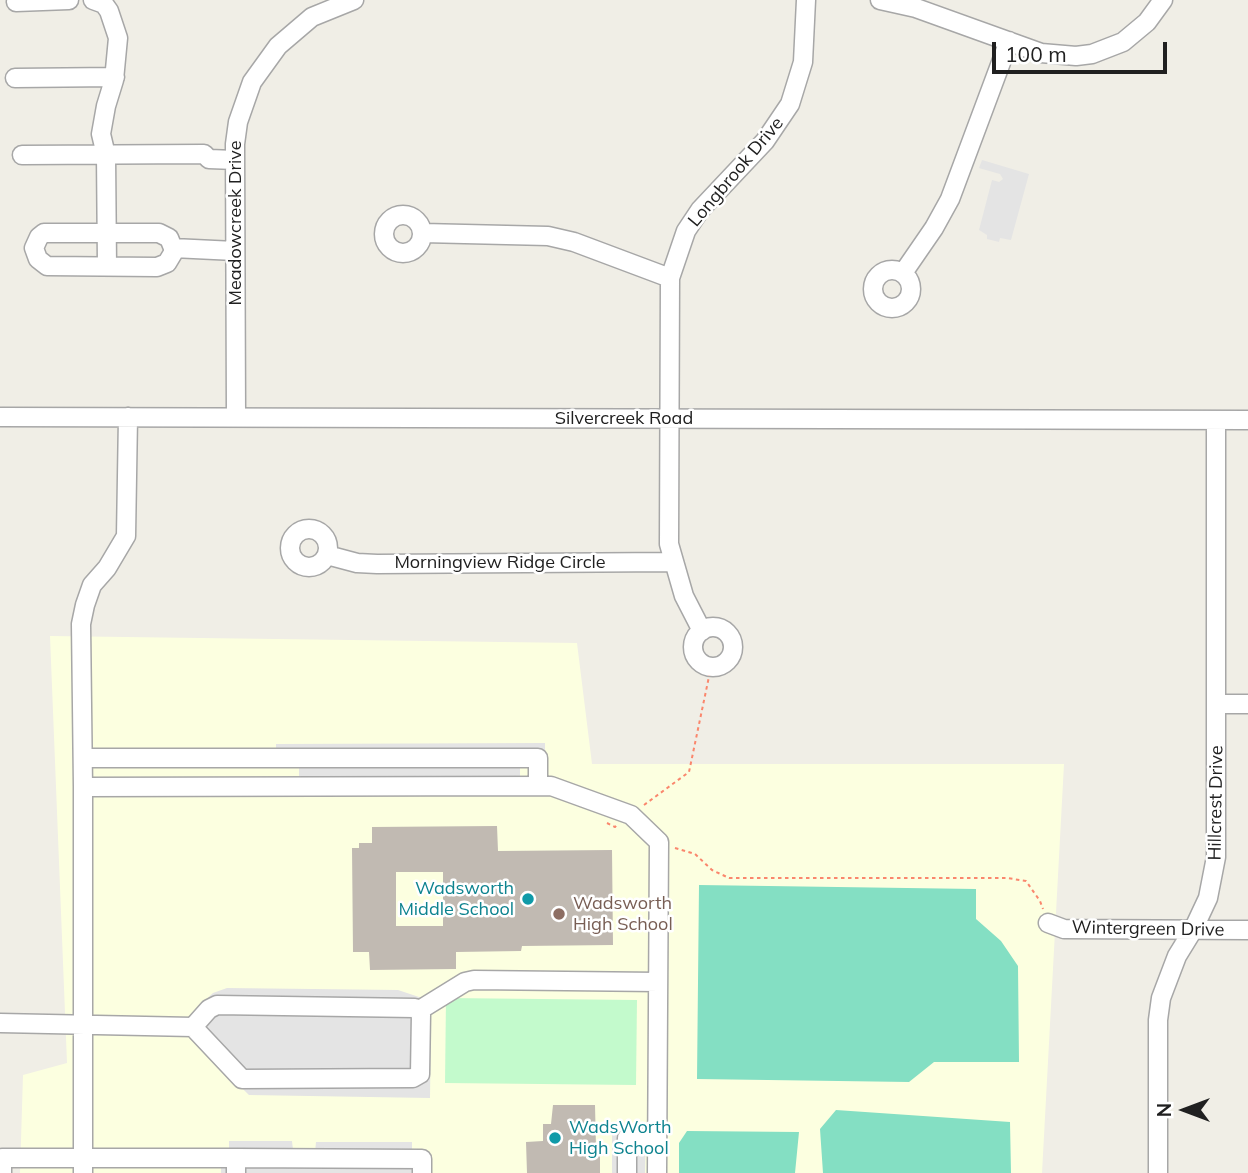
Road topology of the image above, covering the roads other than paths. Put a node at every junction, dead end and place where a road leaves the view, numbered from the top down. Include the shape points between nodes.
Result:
1 (69, 0) edge
2 (93, 0) edge
3 (354, 0) edge
4 (806, 0) edge
5 (880, 0) edge
6 (1163, 0) edge
7 (16, 2) dead end
8 (1009, 41) junction
9 (115, 77) junction
10 (15, 78) dead end
11 (22, 155) dead end
12 (106, 155) junction
13 (235, 155) junction
14 (106, 233) junction
15 (423, 233) dead end
16 (173, 248) junction
17 (235, 251) junction
18 (107, 267) junction
19 (903, 273) dead end
20 (670, 278) junction
21 (0, 417) edge
22 (128, 417) junction
23 (236, 417) junction
24 (669, 419) junction
25 (1216, 420) junction
26 (1248, 420) edge
27 (327, 555) dead end
28 (673, 562) junction
29 (702, 631) dead end
30 (1216, 704) junction
31 (1248, 704) edge
32 (83, 758) junction
33 (538, 786) junction
34 (83, 787) junction
35 (1048, 923) road end
36 (1193, 930) junction
37 (1248, 930) edge
38 (658, 982) junction
39 (418, 1011) junction
40 (0, 1023) edge
41 (83, 1024) junction
42 (193, 1027) junction
43 (657, 1137) junction
44 (83, 1165) edge
45 (36, 1166) edge
46 (236, 1166) edge
47 (305, 1166) edge
48 (2, 1173) edge
49 (422, 1173) edge
50 (627, 1173) edge
51 (657, 1173) edge
52 (1158, 1173) edge

1 - 7 street
2 - 9 street via 104,4 114,22 118,38
3 - 13 street, Meadowcreek Drive via 312,18 262,65 244,100
4 - 20 street, Longbrook Drive via 803,62 790,104 765,141 700,210 682,242
5 - 8 street
6 - 8 street via 1123,42 1092,54 1057,56
8 - 19 street via 950,199
9 - 10 street
9 - 12 street via 100,134
11 - 12 street
12 - 13 street via 204,155 209,159
12 - 14 street
13 - 17 street, Meadowcreek Drive
14 - 16 street via 159,233 169,238
14 - 18 street
14 - 18 street via 44,233 34,248 47,266
15 - 20 street via 548,236
16 - 17 street
16 - 18 street via 163,266
17 - 23 street, Meadowcreek Drive
20 - 24 street, Longbrook Drive
21 - 22 street, Silvercreek Road
22 - 23 street, Silvercreek Road
22 - 32 street via 126,536 92,585 81,624
23 - 24 street, Silvercreek Road
24 - 25 street, Silvercreek Road
24 - 28 street, Longbrook Drive via 668,534
25 - 26 street, Silvercreek Road
25 - 30 street, Hillcrest Drive
27 - 28 street, Morningview Ridge Circle via 377,564
28 - 29 street, Longbrook Drive
30 - 31 street
30 - 36 street, Hillcrest Drive via 1216,857 1208,898
32 - 33 street via 538,758
32 - 34 street
33 - 34 street
33 - 38 street via 551,786 631,815 659,842
34 - 41 street
35 - 36 street, Wintergreen Drive via 1064,929
36 - 37 street, Wintergreen Drive
36 - 52 street, Hillcrest Drive via 1161,998
38 - 39 street via 474,980
38 - 43 street
39 - 42 street via 217,1005
39 - 42 street via 420,1074 413,1078 242,1079
40 - 41 street
41 - 42 street
41 - 44 street
43 - 50 street via 627,1138
43 - 51 street
44 - 45 street
44 - 46 street
45 - 48 street via 2,1158
46 - 47 street
47 - 49 street via 422,1159

